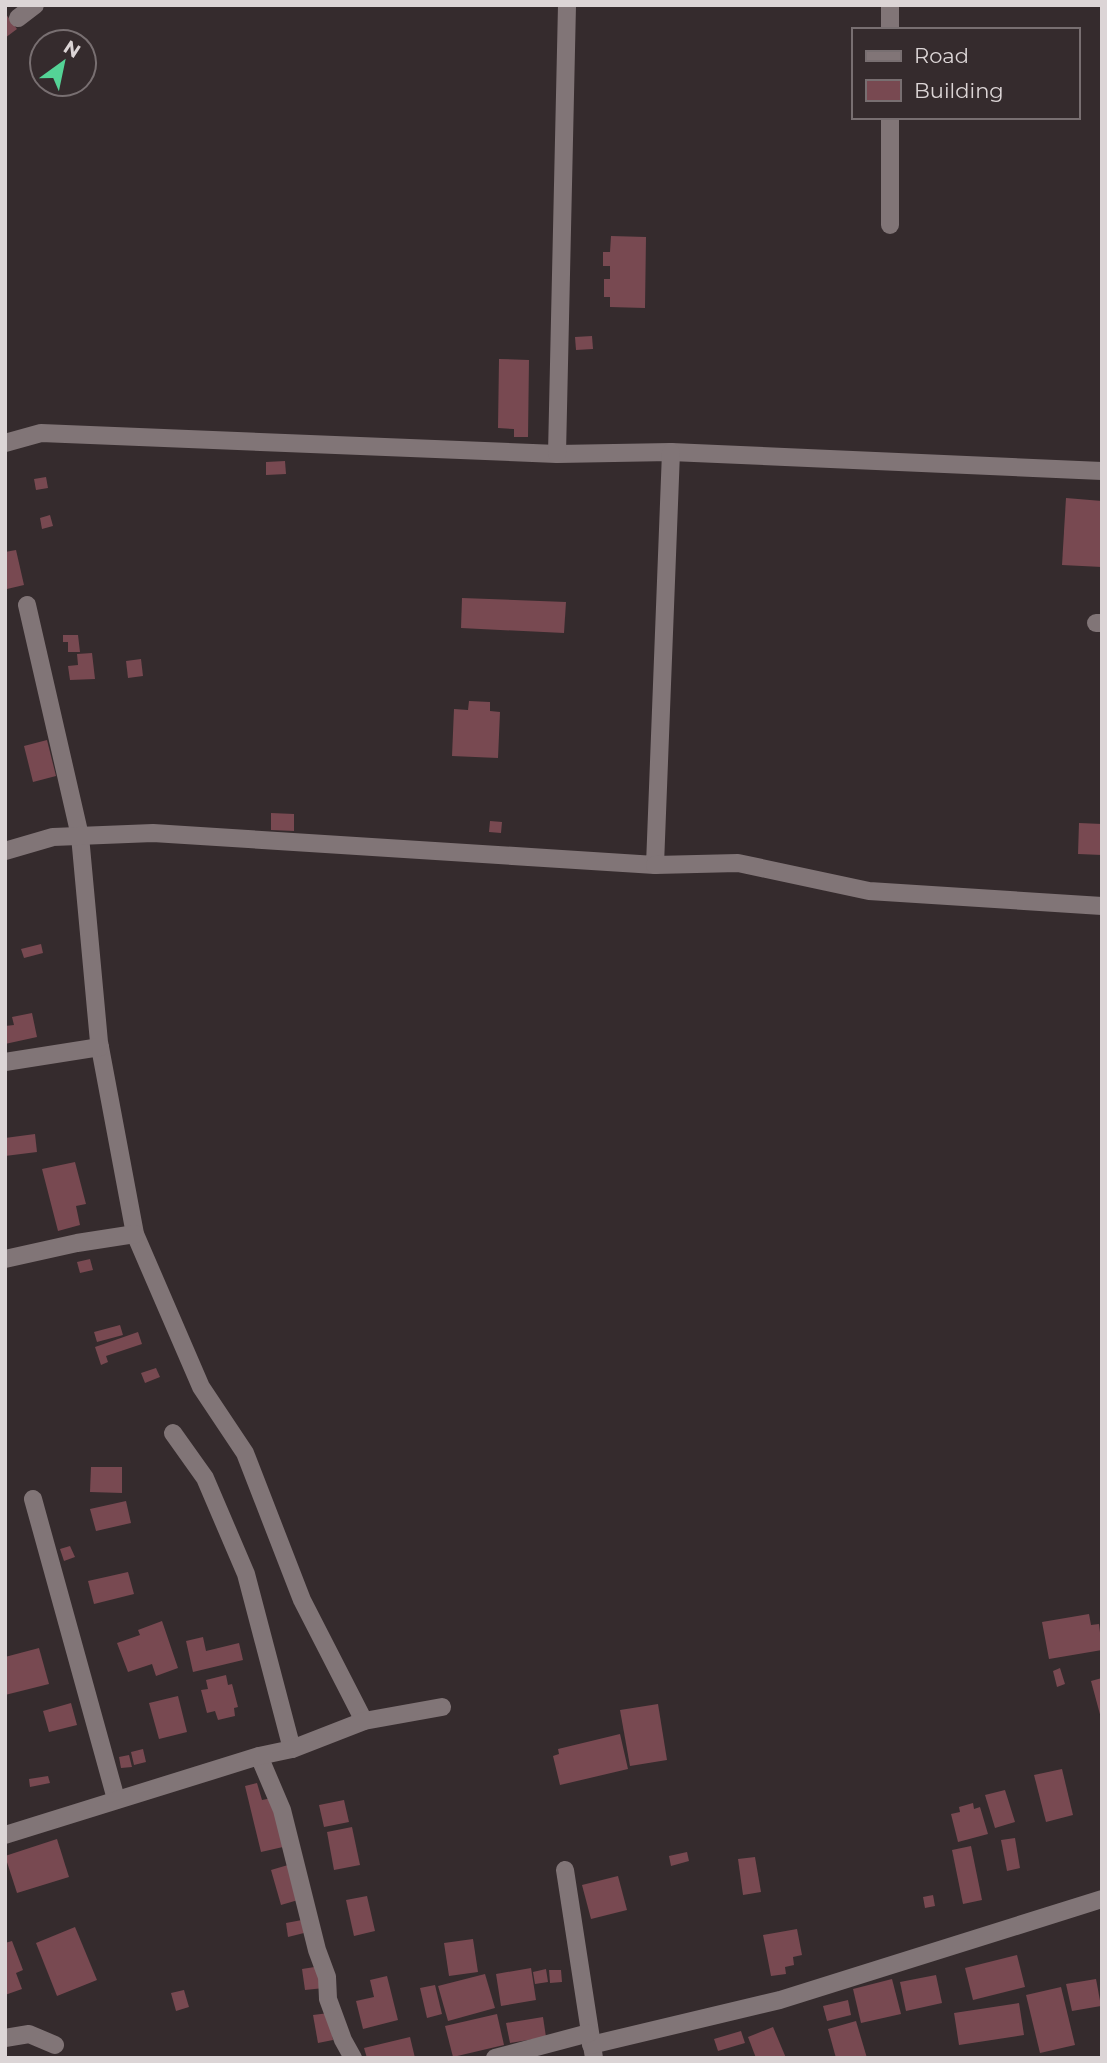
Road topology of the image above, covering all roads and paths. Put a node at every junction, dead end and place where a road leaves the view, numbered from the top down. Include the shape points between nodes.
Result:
1 (35, 5) edge
2 (567, 5) edge
3 (890, 5) edge
4 (18, 18) dead end
5 (890, 28) edge
6 (890, 119) edge
7 (890, 225) dead end
8 (5, 443) edge
9 (671, 452) junction
10 (557, 454) junction
11 (1102, 471) edge
12 (27, 605) dead end
13 (80, 836) junction
14 (5, 851) edge
15 (655, 865) junction
16 (1102, 906) edge
17 (100, 1047) junction
18 (5, 1062) edge
19 (135, 1234) junction
20 (5, 1259) edge
21 (173, 1433) dead end
22 (33, 1499) dead end
23 (442, 1707) dead end
24 (363, 1721) junction
25 (292, 1749) junction
26 (259, 1756) junction
27 (116, 1799) junction
28 (5, 1835) edge
29 (565, 1870) dead end
30 (1102, 1899) edge
31 (5, 2038) edge
32 (55, 2045) dead end
33 (591, 2045) edge
34 (353, 2058) edge
35 (495, 2058) edge

1 - 4 street
2 - 10 street
3 - 5 street
6 - 7 street
8 - 10 street via 41,433
9 - 10 street
9 - 11 street
9 - 15 street
12 - 13 street
13 - 14 street via 53,836
13 - 15 street via 153,833
13 - 17 street
15 - 16 street via 737,863 869,891
17 - 18 street
17 - 19 street
19 - 20 street
19 - 24 street via 201,1387 246,1453 302,1600
21 - 25 street via 205,1478 246,1574
22 - 27 street
23 - 24 street
24 - 25 street
25 - 26 street
26 - 27 street
26 - 34 street via 282,1810 327,1977 328,1999
27 - 28 street
29 - 33 street
30 - 33 street via 780,2000
31 - 32 street via 29,2034
33 - 35 street

